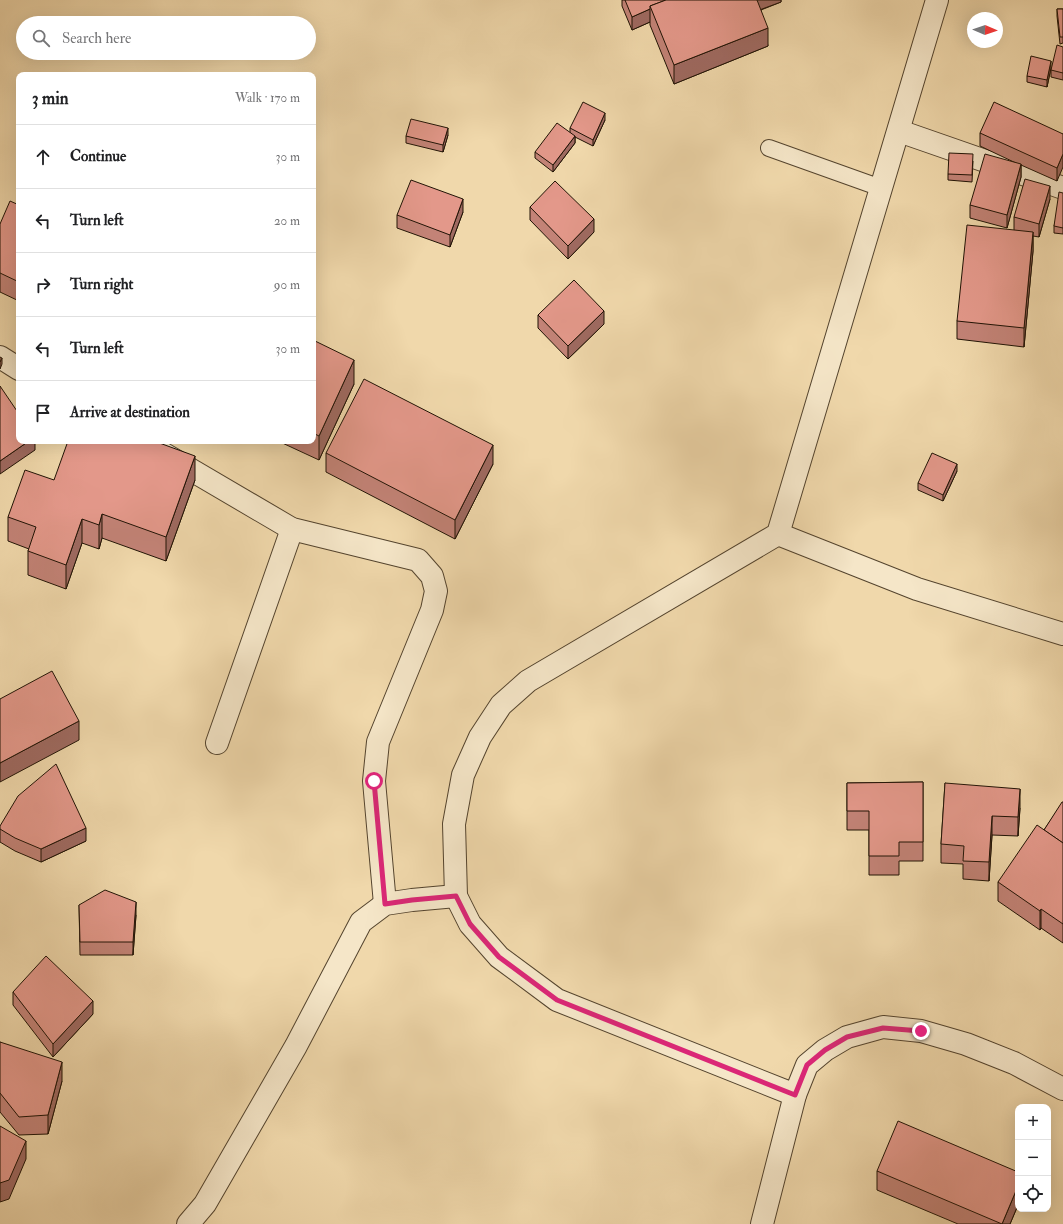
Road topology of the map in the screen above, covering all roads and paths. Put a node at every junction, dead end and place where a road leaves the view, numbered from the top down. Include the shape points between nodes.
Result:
1 (937, 0) edge
2 (899, 131) junction
3 (769, 148) dead end
4 (881, 188) junction
5 (1063, 188) edge
6 (0, 358) edge
7 (16, 367) edge
8 (147, 444) edge
9 (292, 529) junction
10 (778, 534) junction
11 (1063, 634) edge
12 (217, 742) dead end
13 (456, 896) junction
14 (385, 904) junction
15 (1063, 1089) edge
16 (795, 1095) junction
17 (188, 1224) edge
18 (762, 1224) edge

1 - 2 street
2 - 4 street
2 - 5 street
3 - 4 lane
4 - 10 street
6 - 7 street
8 - 9 street
9 - 12 street
9 - 14 street via 418,560 432,576 436,591 432,610 378,742 374,781
10 - 11 street via 916,589
10 - 13 street via 528,681 501,705 480,737 462,775 454,824
13 - 14 street
13 - 16 street via 470,924 499,957 557,1000
14 - 17 street via 361,922 288,1060 205,1204
15 - 16 street via 1014,1063 966,1044 921,1031 883,1028 847,1037 825,1050 807,1065
16 - 18 street

